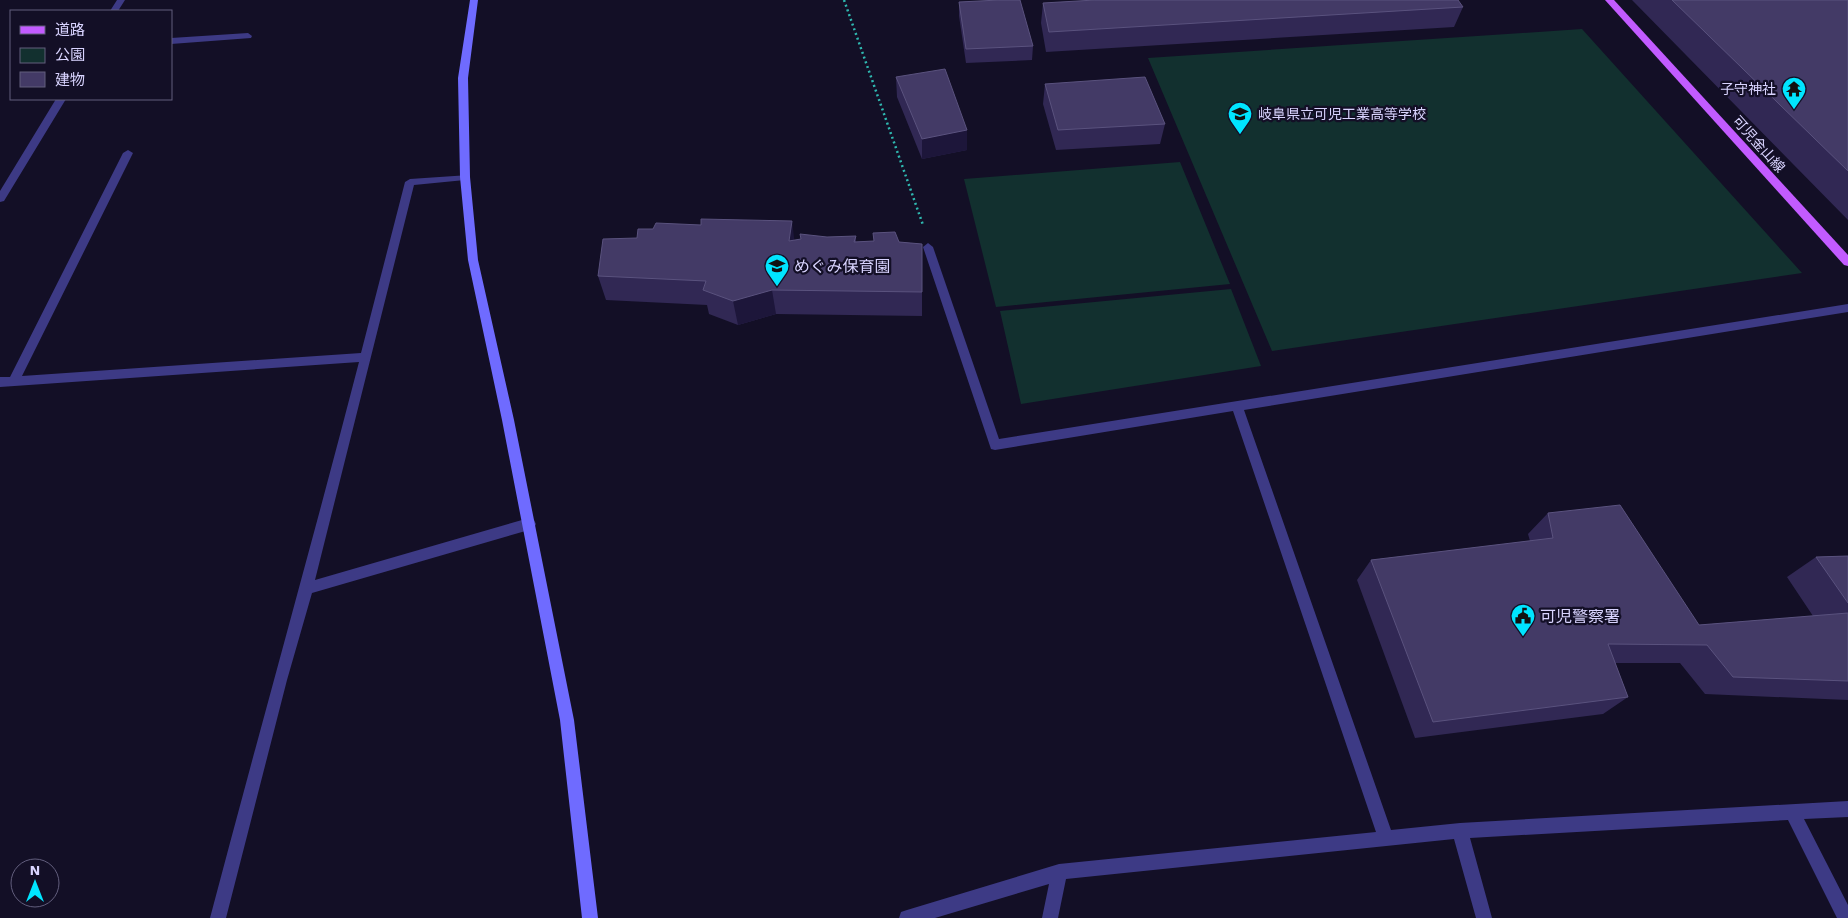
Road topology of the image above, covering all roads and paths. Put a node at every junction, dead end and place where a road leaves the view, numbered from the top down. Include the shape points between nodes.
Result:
1 (474, 0) edge
2 (844, 0) edge
3 (1609, 0) edge
4 (248, 36) dead end
5 (172, 41) edge
6 (60, 100) edge
7 (128, 153) dead end
8 (465, 177) junction
9 (0, 199) edge
10 (928, 247) joint
11 (1848, 262) edge
12 (1848, 308) edge
13 (365, 357) junction
14 (14, 381) junction
15 (0, 382) edge
16 (1237, 406) junction
17 (528, 524) junction
18 (306, 589) junction
19 (1848, 809) edge
20 (1792, 811) junction
21 (1460, 831) junction
22 (1386, 839) junction
23 (1059, 872) junction
24 (218, 918) edge
25 (590, 918) edge
26 (907, 918) edge
27 (1050, 918) edge
28 (1484, 918) edge
29 (1846, 918) edge

1 - 8 street via 463,78
2 - 10 path via 929,241
3 - 11 main road, 可児金山線
4 - 5 street
6 - 9 street
7 - 14 street
8 - 13 street via 410,182
8 - 17 street via 473,260
10 - 16 street via 995,445
12 - 16 street
13 - 14 street
13 - 18 street
14 - 15 street
16 - 22 street
17 - 18 street
17 - 25 street via 567,720
18 - 24 street
19 - 20 street
20 - 21 street
20 - 29 street
21 - 22 street
21 - 28 street
22 - 23 street
23 - 26 street
23 - 27 street

